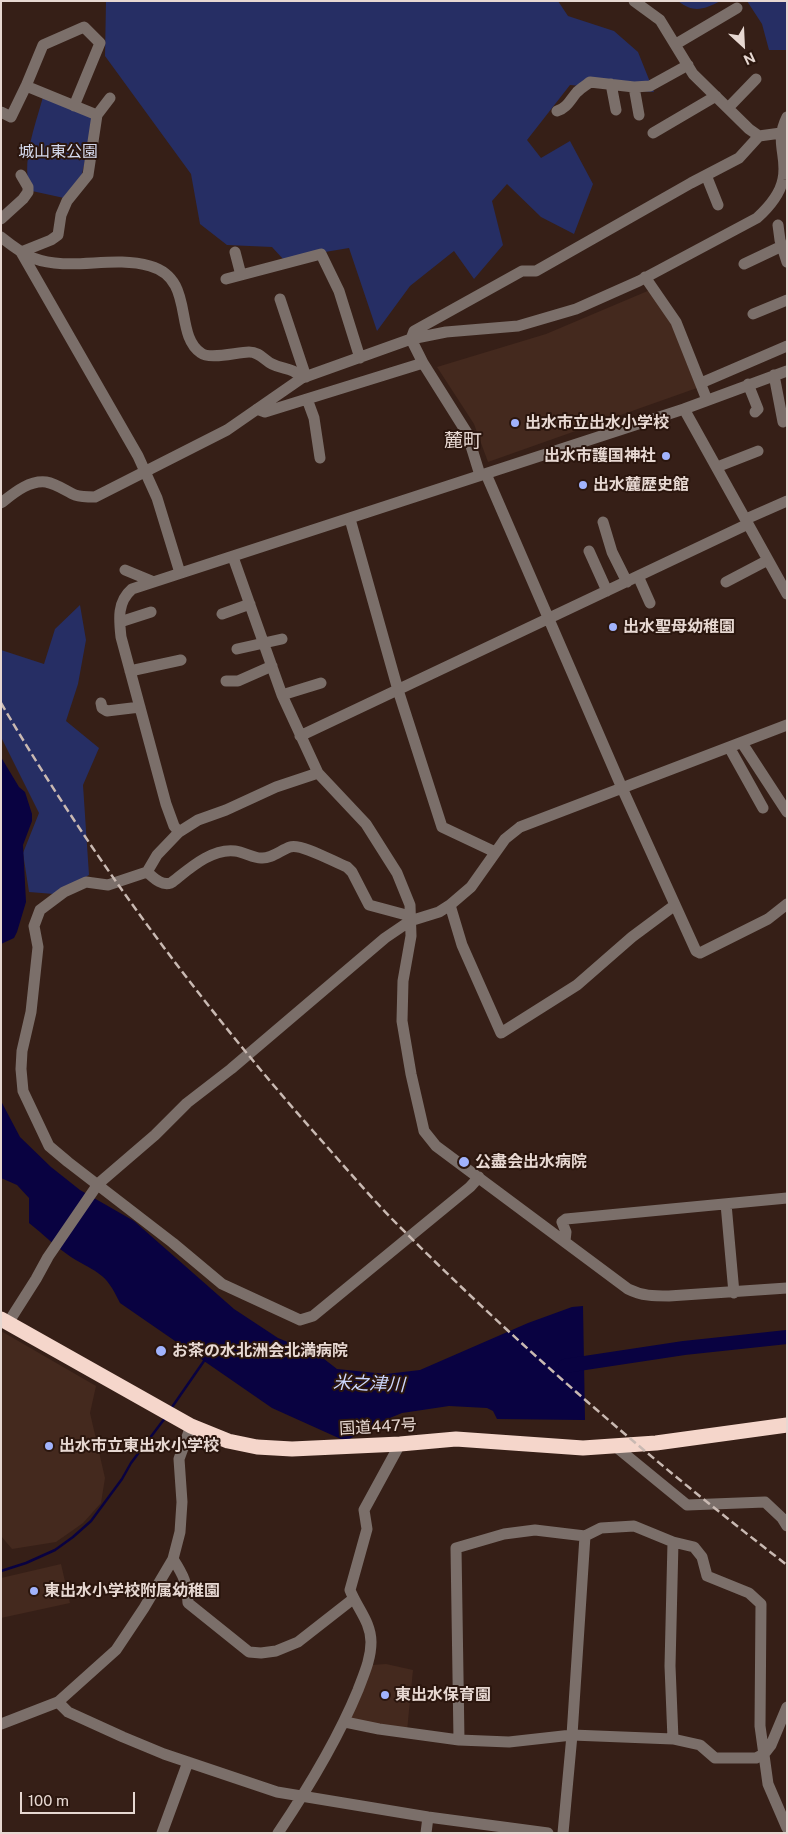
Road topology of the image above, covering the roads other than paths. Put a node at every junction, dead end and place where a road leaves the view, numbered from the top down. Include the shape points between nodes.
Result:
1 (634, 1) edge
2 (737, 8) dead end
3 (676, 44) junction
4 (688, 64) junction
5 (756, 78) dead end
6 (611, 84) junction
7 (26, 86) junction
8 (634, 87) junction
9 (716, 96) junction
10 (110, 98) dead end
11 (74, 106) junction
12 (728, 108) junction
13 (616, 110) dead end
14 (557, 111) dead end
15 (1, 112) edge
16 (97, 115) junction
17 (639, 115) dead end
18 (787, 117) edge
19 (780, 133) junction
20 (653, 134) dead end
21 (759, 136) junction
22 (21, 175) dead end
23 (706, 175) junction
24 (718, 205) dead end
25 (767, 209) junction
26 (1, 219) edge
27 (1, 237) edge
28 (785, 241) edge
29 (21, 252) junction
30 (235, 252) dead end
31 (787, 262) edge
32 (744, 264) dead end
33 (241, 275) junction
34 (645, 277) junction
35 (226, 279) dead end
36 (280, 299) dead end
37 (787, 300) edge
38 (753, 314) dead end
39 (411, 339) junction
40 (787, 346) edge
41 (360, 358) junction
42 (423, 363) junction
43 (787, 370) edge
44 (772, 376) junction
45 (304, 377) junction
46 (701, 383) junction
47 (748, 384) junction
48 (783, 398) edge
49 (307, 399) junction
50 (707, 400) junction
51 (257, 409) junction
52 (684, 409) junction
53 (755, 412) dead end
54 (784, 422) dead end
55 (758, 451) dead end
56 (320, 458) dead end
57 (716, 467) junction
58 (145, 472) junction
59 (483, 474) junction
60 (787, 501) edge
61 (1, 502) edge
62 (350, 519) junction
63 (603, 522) dead end
64 (747, 522) junction
65 (589, 551) dead end
66 (233, 557) junction
67 (768, 560) junction
68 (125, 570) dead end
69 (180, 573) junction
70 (638, 576) junction
71 (154, 582) junction
72 (626, 582) junction
73 (726, 582) dead end
74 (606, 591) junction
75 (787, 594) edge
76 (650, 603) dead end
77 (250, 604) junction
78 (151, 612) dead end
79 (222, 614) dead end
80 (548, 619) junction
81 (120, 622) junction
82 (282, 639) dead end
83 (263, 643) junction
84 (237, 649) dead end
85 (181, 660) dead end
86 (272, 666) junction
87 (130, 671) junction
88 (226, 681) dead end
89 (321, 682) dead end
90 (398, 690) junction
91 (282, 695) junction
92 (101, 703) dead end
93 (140, 707) junction
94 (787, 725) edge
95 (300, 736) junction
96 (742, 743) junction
97 (729, 748) junction
98 (318, 773) junction
99 (622, 788) junction
100 (764, 808) dead end
101 (787, 812) edge
102 (179, 832) junction
103 (495, 852) junction
104 (147, 872) junction
105 (787, 904) edge
106 (450, 905) junction
107 (675, 905) junction
108 (410, 918) junction
109 (479, 1177) junction
110 (98, 1184) junction
111 (787, 1198) edge
112 (726, 1204) junction
113 (564, 1241) junction
114 (787, 1288) edge
115 (734, 1293) junction
116 (5, 1321) edge
117 (787, 1425) edge
118 (191, 1426) junction
119 (400, 1444) junction
120 (615, 1446) junction
121 (787, 1526) edge
122 (585, 1536) junction
123 (673, 1542) junction
124 (174, 1559) junction
125 (354, 1599) junction
126 (58, 1702) junction
127 (787, 1707) edge
128 (344, 1722) junction
129 (1, 1724) edge
130 (572, 1735) junction
131 (673, 1739) junction
132 (459, 1740) junction
133 (764, 1754) junction
134 (188, 1762) junction
135 (302, 1796) junction
136 (428, 1817) junction
137 (787, 1828) edge
138 (162, 1833) edge
139 (278, 1833) edge
140 (426, 1833) edge
141 (548, 1833) edge
142 (563, 1833) edge

1 - 3 street via 660,20
2 - 3 street
3 - 4 street
4 - 8 street via 650,86
4 - 9 street via 693,74
5 - 12 street
6 - 8 street
6 - 13 street
6 - 14 street via 590,82
7 - 11 street
7 - 11 street via 42,45 84,27 100,43
7 - 15 street via 11,117
8 - 17 street
9 - 12 street
9 - 20 street
10 - 16 street
11 - 16 street
12 - 21 street
16 - 29 street via 88,175 67,201 58,236
18 - 19 street
19 - 21 street
19 - 25 street via 784,178
21 - 23 street via 739,158
22 - 26 street via 28,192
23 - 24 street
23 - 39 street via 536,271 522,271 455,308 414,331
25 - 28 street
25 - 34 street via 757,218
27 - 29 street
28 - 31 street
28 - 32 street
29 - 45 street via 34,259 59,263 132,262 151,266 173,281 180,297 186,330 201,353 209,356 251,352 272,364 296,370
29 - 58 street
30 - 33 street
33 - 35 street
33 - 41 street via 321,254 339,290
34 - 39 street via 576,308 518,326 446,332
34 - 46 street via 676,322
36 - 45 street
37 - 38 street
39 - 41 street
39 - 42 street
40 - 46 street
41 - 45 street
42 - 49 street
42 - 59 street via 467,433
43 - 44 street
44 - 47 street
44 - 48 street
45 - 51 street
46 - 50 street
47 - 50 street
47 - 53 street via 758,409
48 - 54 street
49 - 51 street via 265,412
49 - 56 street via 314,418
50 - 52 street
51 - 58 street via 227,430
52 - 57 street
52 - 59 street
55 - 57 street
57 - 64 street
58 - 61 street via 94,497 76,496 47,482 30,484
58 - 69 street via 157,498
59 - 62 street
59 - 80 street
60 - 64 street
62 - 66 street
62 - 90 street
63 - 72 street
64 - 67 street
64 - 70 street
65 - 74 street
66 - 69 street
66 - 77 street
67 - 73 street
67 - 75 street
68 - 71 street
69 - 71 street
70 - 72 street
70 - 76 street
71 - 81 street via 132,589 127,594 120,605
72 - 74 street
74 - 80 street
77 - 79 street
77 - 83 street
78 - 81 street
80 - 90 street
80 - 99 street
81 - 87 street
82 - 83 street
83 - 84 street
83 - 86 street
85 - 87 street
86 - 88 street via 238,681
86 - 91 street
87 - 93 street
89 - 91 street
90 - 95 street
90 - 103 street via 442,827
91 - 95 street
92 - 93 street via 107,711
93 - 102 street via 166,804
94 - 96 street
95 - 98 street
96 - 97 street
96 - 101 street
97 - 99 street
97 - 100 street
98 - 102 street via 198,820
98 - 108 street via 366,824 397,873 410,905
99 - 103 street via 520,827
99 - 107 street
102 - 104 street via 157,855
103 - 106 street via 471,887
104 - 108 street via 166,884 217,854 236,851 262,859 297,845 352,872 369,905
104 - 110 street via 108,885 93,881 72,888 40,910 34,926 38,947 31,1012 22,1051 23,1091 49,1146
105 - 107 street via 768,919 700,953 696,951
106 - 107 street via 462,944 501,1033 577,984
106 - 108 street via 439,912
108 - 109 street via 402,1021 424,1131 436,1146
108 - 110 street via 187,1103
109 - 110 street via 313,1316 300,1320 222,1284
109 - 113 street
110 - 116 street
111 - 112 street
112 - 113 street via 566,1219 562,1222 566,1232
112 - 115 street
113 - 115 street via 638,1294
114 - 115 street
116 - 118 highway, 国道447号
117 - 120 highway, 国道447号
118 - 119 highway, 国道447号 via 228,1441 257,1446 292,1449
118 - 124 street via 179,1459 182,1502
119 - 120 highway, 国道447号 via 456,1439 583,1448
119 - 125 street via 364,1510 367,1529 350,1590
120 - 121 street via 687,1505 765,1502
122 - 123 street via 601,1528 634,1526
122 - 130 street
122 - 132 street via 535,1530 504,1534 456,1548
123 - 131 street via 670,1666
123 - 133 street via 694,1547 702,1557 706,1576 749,1593 761,1604 760,1726
124 - 125 street via 184,1577 188,1603 249,1652 276,1651 298,1642
124 - 126 street via 116,1650
125 - 128 street via 368,1624 371,1642 368,1665
126 - 129 street
126 - 134 street via 68,1712 123,1738
127 - 133 street
128 - 132 street
128 - 135 street
130 - 131 street
130 - 132 street via 509,1742
130 - 142 street
131 - 133 street via 700,1745 715,1758 756,1758
133 - 137 street via 768,1784
134 - 135 street via 277,1792
134 - 138 street
135 - 136 street
135 - 139 street
136 - 140 street
136 - 141 street

